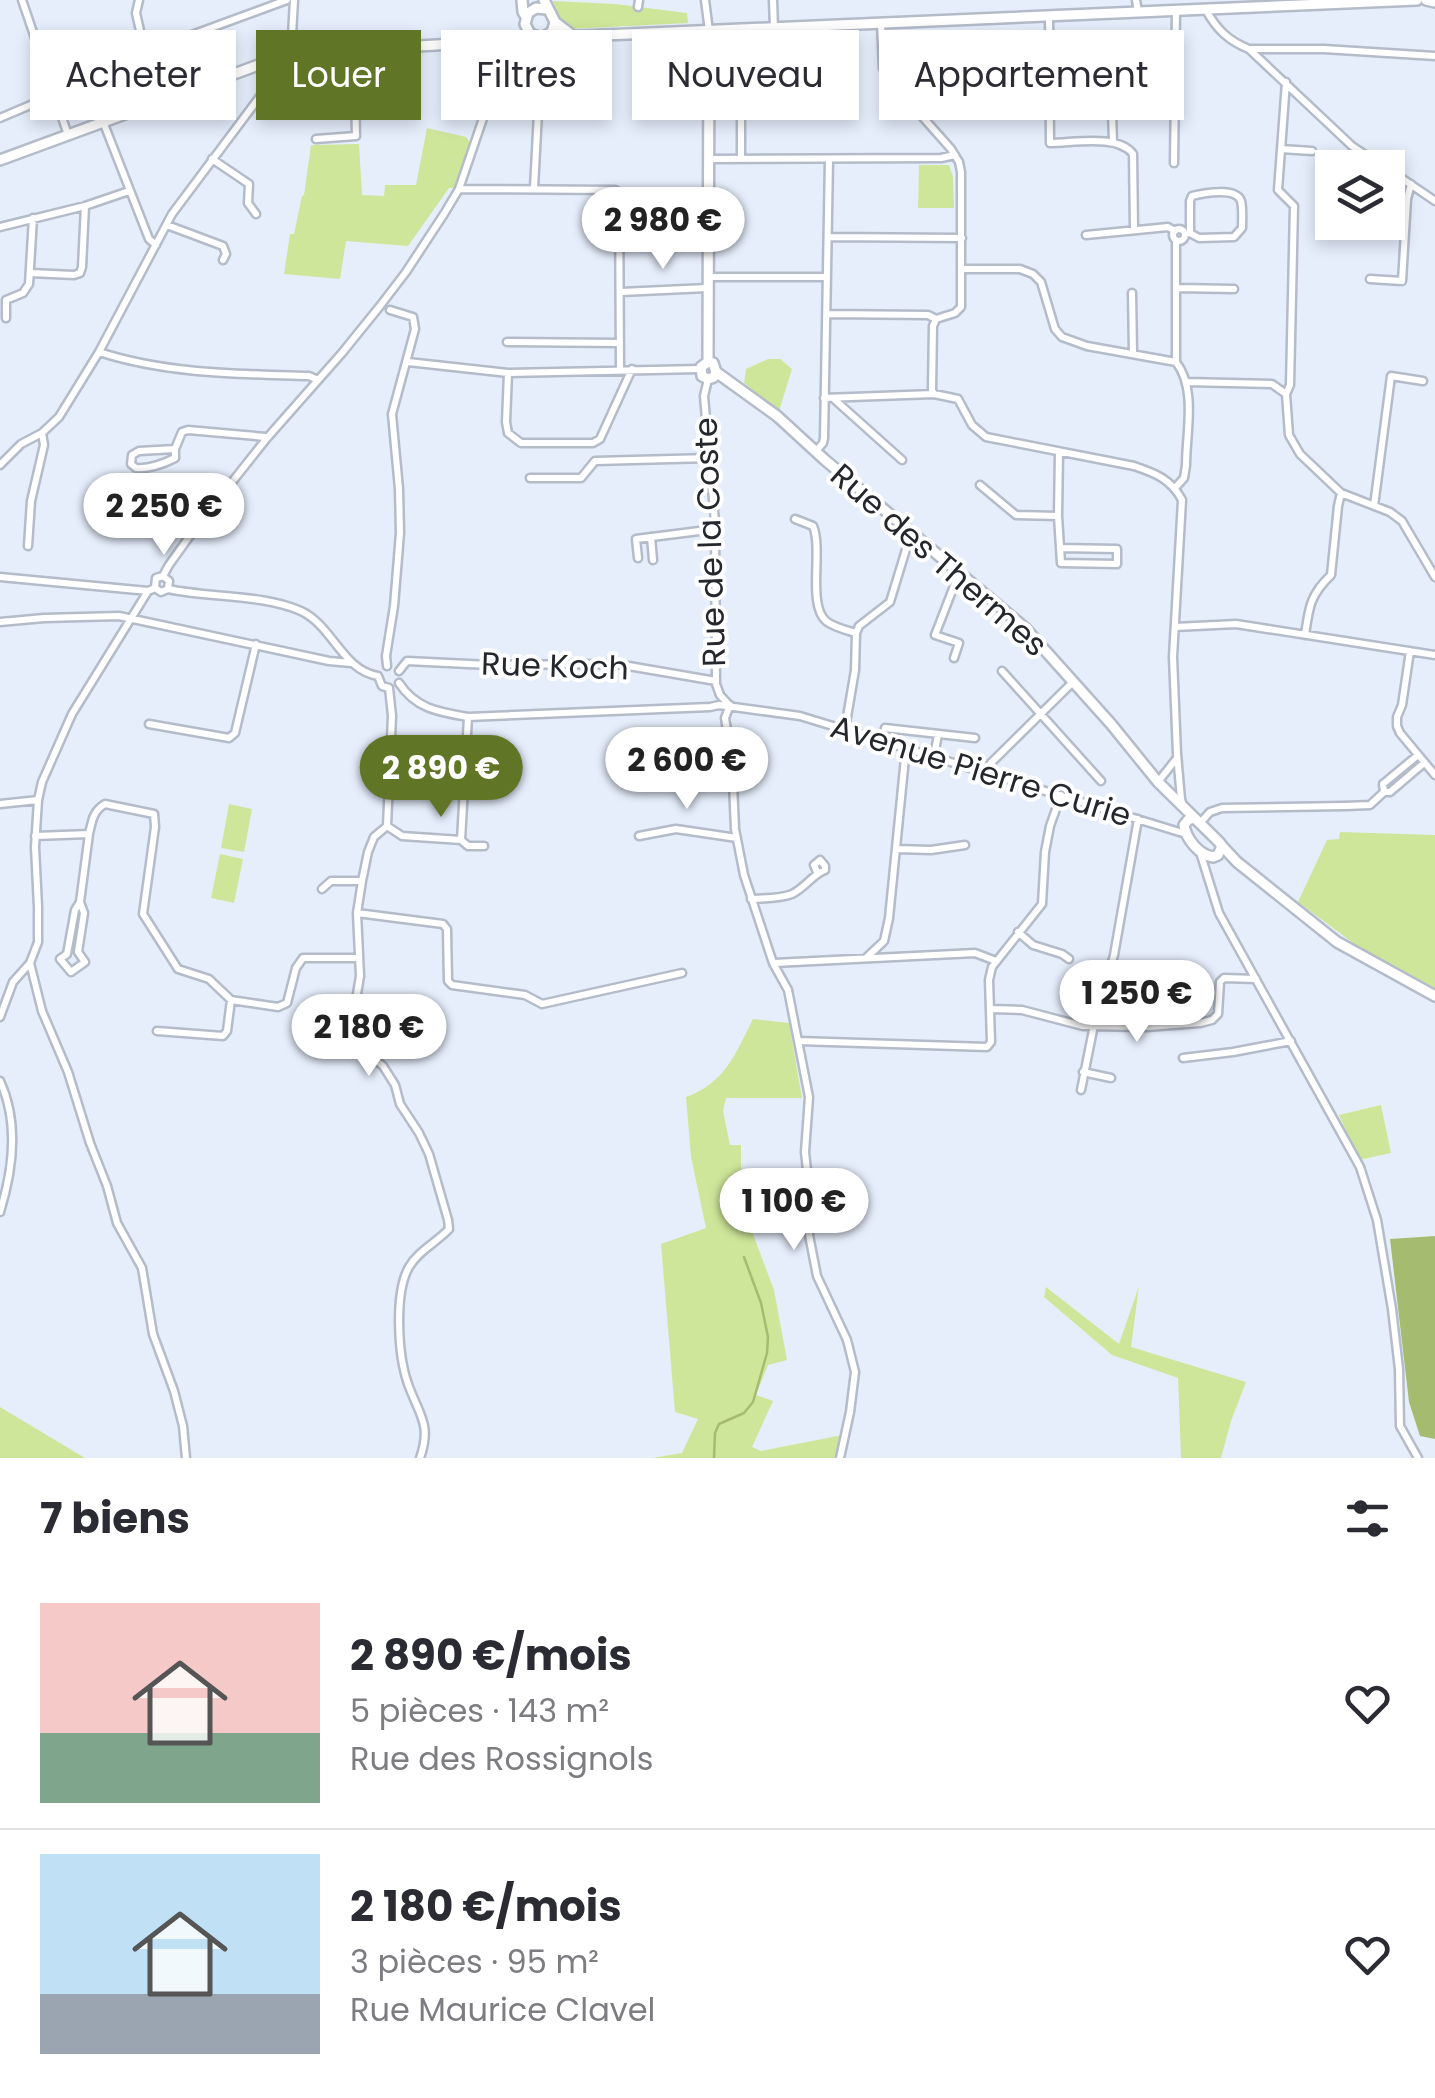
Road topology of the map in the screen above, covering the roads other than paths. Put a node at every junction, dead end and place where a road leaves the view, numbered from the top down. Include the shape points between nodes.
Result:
1 (22, 0) edge
2 (140, 0) edge
3 (291, 0) edge
4 (522, 0) edge
5 (705, 0) edge
6 (773, 0) edge
7 (1136, 0) edge
8 (1414, 0) edge
9 (1426, 0) edge
10 (1435, 2) edge
11 (545, 4) edge
12 (1206, 10) junction
13 (1176, 11) junction
14 (1138, 12) junction
15 (1049, 15) junction
16 (525, 20) junction
17 (555, 22) junction
18 (881, 24) junction
19 (774, 29) junction
20 (32, 30) edge
21 (140, 30) edge
22 (208, 30) edge
23 (291, 30) edge
24 (518, 30) edge
25 (529, 30) edge
26 (550, 30) edge
27 (566, 30) edge
28 (709, 30) edge
29 (741, 30) edge
30 (1249, 49) junction
31 (1435, 56) edge
32 (256, 66) edge
33 (1286, 82) junction
34 (256, 102) edge
35 (30, 105) edge
36 (0, 118) edge
37 (63, 120) edge
38 (356, 120) edge
39 (483, 120) edge
40 (539, 120) edge
41 (709, 120) edge
42 (741, 120) edge
43 (1113, 120) edge
44 (104, 124) junction
45 (68, 136) junction
46 (316, 139) dead end
47 (1113, 142) junction
48 (1281, 149) junction
49 (1358, 150) edge
50 (1312, 151) dead end
51 (955, 155) junction
52 (741, 158) junction
53 (212, 159) junction
54 (709, 159) junction
55 (829, 159) junction
56 (0, 160) edge
57 (1174, 163) dead end
58 (1405, 180) edge
59 (1411, 184) junction
60 (534, 188) junction
61 (459, 189) junction
62 (128, 192) junction
63 (1434, 199) edge
64 (85, 206) junction
65 (256, 214) dead end
66 (33, 218) junction
67 (167, 225) junction
68 (0, 226) edge
69 (1134, 229) junction
70 (1188, 234) junction
71 (1086, 235) dead end
72 (1176, 235) junction
73 (828, 237) junction
74 (962, 238) junction
75 (156, 244) junction
76 (222, 260) dead end
77 (961, 269) junction
78 (30, 273) junction
79 (827, 277) junction
80 (1370, 279) dead end
81 (708, 282) junction
82 (1178, 288) junction
83 (1234, 289) dead end
84 (620, 292) junction
85 (1132, 293) dead end
86 (390, 310) dead end
87 (828, 314) junction
88 (6, 318) dead end
89 (936, 318) junction
90 (507, 342) dead end
91 (620, 343) junction
92 (99, 352) junction
93 (1133, 352) junction
94 (408, 362) junction
95 (1176, 362) junction
96 (704, 366) junction
97 (620, 369) junction
98 (632, 369) junction
99 (508, 373) junction
100 (712, 375) junction
101 (318, 380) junction
102 (1424, 381) dead end
103 (1187, 382) junction
104 (934, 394) junction
105 (1286, 394) junction
106 (824, 398) junction
107 (834, 399) junction
108 (42, 433) junction
109 (267, 438) junction
110 (175, 448) junction
111 (816, 451) junction
112 (1059, 452) junction
113 (710, 458) junction
114 (902, 460) dead end
115 (0, 465) edge
116 (530, 478) dead end
117 (980, 485) dead end
118 (1175, 488) junction
119 (1341, 493) junction
120 (1374, 506) junction
121 (1058, 516) junction
122 (794, 519) dead end
123 (716, 529) junction
124 (911, 532) junction
125 (651, 537) junction
126 (28, 546) dead end
127 (1060, 548) junction
128 (638, 558) dead end
129 (653, 560) dead end
130 (959, 572) junction
131 (164, 576) junction
132 (0, 577) edge
133 (1435, 577) edge
134 (152, 589) junction
135 (168, 589) junction
136 (132, 618) junction
137 (0, 622) edge
138 (1175, 627) junction
139 (856, 633) junction
140 (1305, 635) junction
141 (256, 644) junction
142 (1410, 651) junction
143 (1435, 655) edge
144 (954, 658) dead end
145 (352, 663) junction
146 (387, 666) junction
147 (399, 671) junction
148 (1002, 671) dead end
149 (378, 676) junction
150 (716, 681) junction
151 (1074, 682) junction
152 (399, 683) junction
153 (388, 688) junction
154 (730, 706) junction
155 (1042, 714) junction
156 (468, 717) junction
157 (149, 724) dead end
158 (845, 728) junction
159 (886, 728) dead end
160 (938, 735) junction
161 (974, 738) dead end
162 (906, 748) junction
163 (1418, 755) junction
164 (934, 756) junction
165 (1178, 757) junction
166 (1431, 769) edge
167 (986, 772) junction
168 (1101, 781) dead end
169 (1158, 782) junction
170 (1384, 792) junction
171 (1061, 795) junction
172 (38, 800) junction
173 (0, 804) edge
174 (1138, 819) junction
175 (1190, 822) junction
176 (387, 826) junction
177 (88, 834) junction
178 (35, 836) junction
179 (639, 836) dead end
180 (736, 838) junction
181 (460, 840) junction
182 (484, 846) dead end
183 (965, 846) dead end
184 (897, 849) junction
185 (1200, 852) junction
186 (1217, 853) junction
187 (816, 872) dead end
188 (362, 881) junction
189 (322, 889) dead end
190 (1212, 890) junction
191 (751, 900) junction
192 (80, 902) junction
193 (357, 913) junction
194 (1018, 932) junction
195 (880, 946) junction
196 (359, 958) junction
197 (866, 958) junction
198 (884, 958) junction
199 (1069, 960) dead end
200 (996, 961) junction
201 (30, 963) junction
202 (774, 963) junction
203 (682, 973) dead end
204 (1256, 979) junction
205 (1435, 996) edge
206 (231, 1000) junction
207 (356, 1004) junction
208 (991, 1008) junction
209 (0, 1017) edge
210 (416, 1019) dead end
211 (1094, 1026) junction
212 (157, 1032) dead end
213 (798, 1041) junction
214 (1292, 1041) junction
215 (1183, 1058) dead end
216 (1083, 1072) junction
217 (1111, 1078) dead end
218 (0, 1082) edge
219 (1081, 1090) dead end
220 (0, 1212) edge
221 (186, 1458) edge
222 (420, 1458) edge
223 (840, 1458) edge
224 (1418, 1458) edge

1 - 20 street
2 - 21 street
3 - 22 street
3 - 23 street
4 - 16 main road
5 - 28 street
6 - 19 street
7 - 14 street
8 - 12 main road
9 - 10 main road
11 - 16 main road
11 - 17 main road
12 - 13 main road
12 - 30 street via 1231,42
13 - 14 main road
13 - 57 street
14 - 15 main road
15 - 18 main road
15 - 47 street via 1050,143
16 - 24 main road
16 - 25 main road
17 - 26 main road
17 - 27 main road
18 - 19 main road
18 - 51 street via 889,79
19 - 29 main road
30 - 31 street
30 - 33 street
32 - 44 main road
33 - 48 street
33 - 49 street
34 - 53 street
35 - 36 street
37 - 45 street
38 - 46 street via 356,136
39 - 61 street
40 - 60 street
41 - 54 main road
42 - 52 street
43 - 47 street
44 - 45 main road
44 - 62 street
45 - 56 main road
47 - 69 street via 1133,154
48 - 50 street
48 - 105 street via 1278,190 1294,206
51 - 55 street
51 - 74 street
52 - 54 street
52 - 55 street
53 - 65 street via 249,184 248,203
53 - 67 street
54 - 81 main road
55 - 73 street
58 - 59 street
59 - 63 street
59 - 80 street via 1402,281
60 - 61 street
60 - 84 street via 619,192
61 - 101 street via 406,272
62 - 64 street
62 - 75 street
64 - 66 street
64 - 78 street via 80,272
66 - 68 street
66 - 78 street
67 - 75 street
67 - 76 street via 223,246
69 - 71 street
69 - 72 street via 1168,228
70 - 70 street via 1239,234 1241,200 1229,193 1192,196
70 - 72 street via 1180,229
72 - 82 street
73 - 74 street
73 - 79 street
74 - 77 street
75 - 92 street
77 - 89 street via 961,307
77 - 93 street via 1020,268 1041,282 1062,337
78 - 88 street via 23,293 6,300
79 - 81 street
79 - 87 street
81 - 84 street
81 - 96 main road
82 - 83 street
82 - 95 street
84 - 91 street
85 - 93 street
86 - 94 street via 413,318
87 - 89 street
87 - 106 street
89 - 104 street
90 - 91 street
91 - 97 street
92 - 101 street via 178,370
92 - 108 street
93 - 95 street
94 - 99 street
94 - 146 street via 392,414 400,534
95 - 103 street
96 - 98 street
96 - 100 main road, Rue des Thermes via 702,376
97 - 98 street
97 - 99 street
98 - 99 street via 593,443 521,444 508,433
100 - 111 main road, Rue des Thermes via 777,416
100 - 113 street, Rue de la Coste via 704,396
101 - 109 street
102 - 120 street via 1392,376
103 - 105 street via 1263,383
103 - 118 street via 1186,465
104 - 107 street
104 - 112 street via 958,399 986,437
105 - 119 street via 1293,445
106 - 107 street
106 - 111 street via 823,443
107 - 114 street
108 - 115 street
108 - 126 street
109 - 110 street via 188,430
109 - 131 street
110 - 110 street via 138,451 132,464 168,462
111 - 124 main road, Rue des Thermes
112 - 118 street via 1154,472
112 - 121 street
113 - 116 street via 595,460 581,478
113 - 123 street, Rue de la Coste
117 - 121 street via 1016,514
118 - 138 street via 1182,500
119 - 120 street
119 - 140 street via 1331,575 1310,600
120 - 133 street via 1402,521
121 - 127 street
122 - 139 street via 816,535 822,616
123 - 125 street
123 - 150 street, Rue de la Coste
124 - 130 main road, Rue des Thermes
124 - 139 street via 890,602
125 - 128 street via 636,539
125 - 129 street
127 - 127 street via 1060,563 1117,564 1118,548
130 - 144 street via 935,635 959,643
130 - 151 main road, Rue des Thermes via 1025,628
131 - 134 street
131 - 135 street
132 - 134 street
134 - 135 street
134 - 136 street
135 - 145 street via 298,610 322,626
136 - 137 street
136 - 141 street
136 - 172 street via 72,714
138 - 140 street via 1236,624
138 - 165 street
139 - 158 street
140 - 142 street
141 - 145 street
141 - 157 street via 229,738
142 - 143 street
142 - 163 street via 1397,726
145 - 149 street
146 - 147 street
146 - 149 street
147 - 150 street, Rue Koch via 407,660 617,664
147 - 152 street
148 - 155 street
149 - 153 street
150 - 154 street, Rue de la Coste
151 - 155 street
151 - 169 main road, Rue des Thermes
152 - 153 street
152 - 156 street, Avenue Pierre Curie via 424,706
153 - 176 street
154 - 156 street, Avenue Pierre Curie
154 - 158 street, Avenue Pierre Curie
154 - 180 street, Rue de la Coste via 725,718
155 - 167 street
155 - 168 street
156 - 181 street
158 - 162 street, Avenue Pierre Curie
159 - 160 street
160 - 161 street
160 - 164 street
162 - 164 street, Avenue Pierre Curie
162 - 184 street
163 - 166 street
163 - 170 street via 1383,784
164 - 167 street, Avenue Pierre Curie
165 - 169 street
165 - 175 street
166 - 170 street
167 - 171 street, Avenue Pierre Curie
169 - 175 main road, Rue des Thermes
170 - 175 street via 1370,805 1222,808
171 - 174 street, Avenue Pierre Curie
171 - 194 street via 1045,852 1042,904
172 - 173 street
172 - 178 street
174 - 175 street, Avenue Pierre Curie via 1172,829
174 - 211 street
175 - 185 main road
175 - 186 main road
176 - 181 street via 402,836
176 - 188 street via 374,838
177 - 178 street
177 - 192 street
177 - 206 street via 105,804 154,814 144,914 178,969 210,979
178 - 201 street via 38,942
179 - 180 street via 676,829
180 - 191 street, Rue de la Coste
181 - 182 street
183 - 184 street
184 - 195 street
185 - 186 main road
185 - 190 street
186 - 190 street
186 - 205 main road via 1337,942
187 - 191 street via 792,894
188 - 189 street via 331,881
188 - 193 street
190 - 204 street
191 - 202 street, Rue de la Coste
192 - 192 street via 68,954 60,959 71,972 85,962 78,952
193 - 196 street
193 - 203 street via 443,924 452,985 524,994 542,1004
194 - 199 street
194 - 200 street
195 - 197 street
195 - 198 street
196 - 206 street via 304,958 287,1003 278,1008
196 - 207 street
197 - 198 street
197 - 202 street
198 - 200 street via 976,953
200 - 208 street
201 - 209 street via 13,982
201 - 221 street via 117,1223 142,1268
202 - 213 street, Rue de la Coste via 788,990
204 - 211 street via 1224,978 1212,1020
204 - 214 street
206 - 212 street via 223,1036
207 - 210 street
207 - 222 street via 356,1044 395,1085 420,1133 448,1220 444,1234 408,1268 399,1317 404,1372 425,1423
208 - 211 street
208 - 213 street via 987,1047
211 - 216 street
213 - 223 street, Rue de la Coste via 808,1097 809,1235 816,1276 854,1372
214 - 215 street
214 - 224 street via 1360,1167 1377,1220 1399,1369 1400,1426
216 - 217 street
216 - 219 street
218 - 220 street via 13,1131

